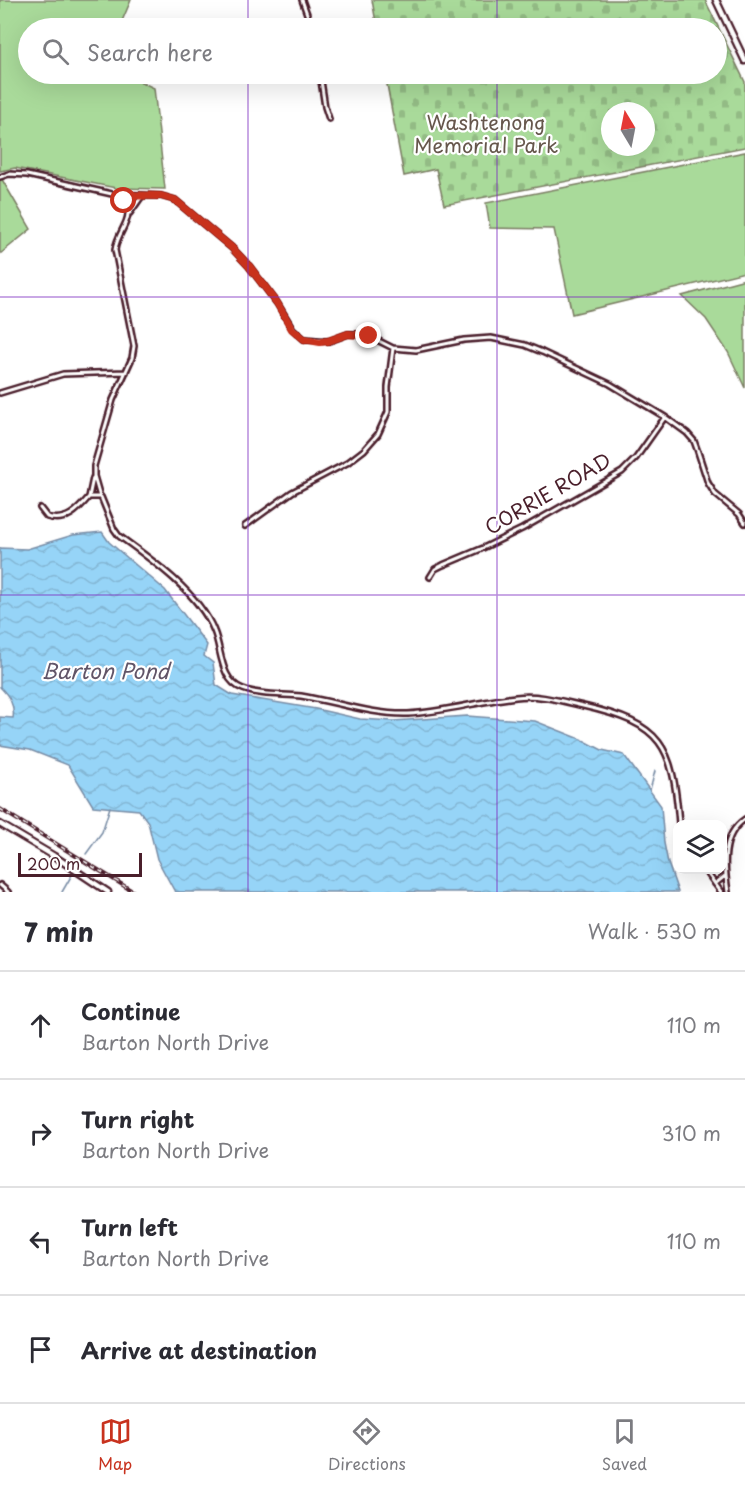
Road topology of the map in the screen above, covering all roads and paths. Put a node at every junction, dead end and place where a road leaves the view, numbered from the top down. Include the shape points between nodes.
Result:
1 (302, 0) edge
2 (716, 0) edge
3 (308, 18) edge
4 (725, 18) edge
5 (727, 23) edge
6 (745, 61) edge
7 (321, 84) edge
8 (329, 120) dead end
9 (0, 177) edge
10 (118, 195) junction
11 (142, 195) junction
12 (129, 214) junction
13 (393, 348) junction
14 (126, 372) junction
15 (0, 393) edge
16 (664, 417) junction
17 (93, 476) junction
18 (89, 496) junction
19 (101, 497) junction
20 (40, 508) dead end
21 (745, 523) edge
22 (245, 526) dead end
23 (430, 577) dead end
24 (745, 819) edge
25 (679, 820) edge
26 (0, 824) edge
27 (708, 874) edge
28 (725, 876) junction
29 (715, 884) junction
30 (0, 885) edge
31 (8, 892) edge
32 (108, 892) edge
33 (721, 892) edge
34 (728, 892) edge

1 - 3 street
2 - 4 street
5 - 6 street
7 - 8 street
9 - 10 street via 27,175
10 - 11 street
10 - 12 street
11 - 12 street
11 - 13 street via 175,200 232,248 274,299 292,329 304,339 328,341 356,334
12 - 14 street via 115,250 134,346
13 - 16 street via 416,350 477,338 525,345 610,384
13 - 22 street via 388,412 378,434 347,463 292,492
14 - 15 street via 63,374
14 - 17 street via 110,411
16 - 21 street via 694,441 708,483
16 - 23 street, CORRIE ROAD via 636,458 622,471 522,529 435,569
17 - 18 street
17 - 19 street
18 - 19 street
18 - 20 street via 63,518 47,517
19 - 25 street via 119,536 163,569 203,611 214,630 232,684 243,690 301,696 391,714 519,696 545,697 611,712 643,726 660,745 676,787
24 - 28 street via 733,829 725,847
26 - 32 street
27 - 29 street
28 - 29 street
28 - 34 street
29 - 33 street
30 - 31 street

